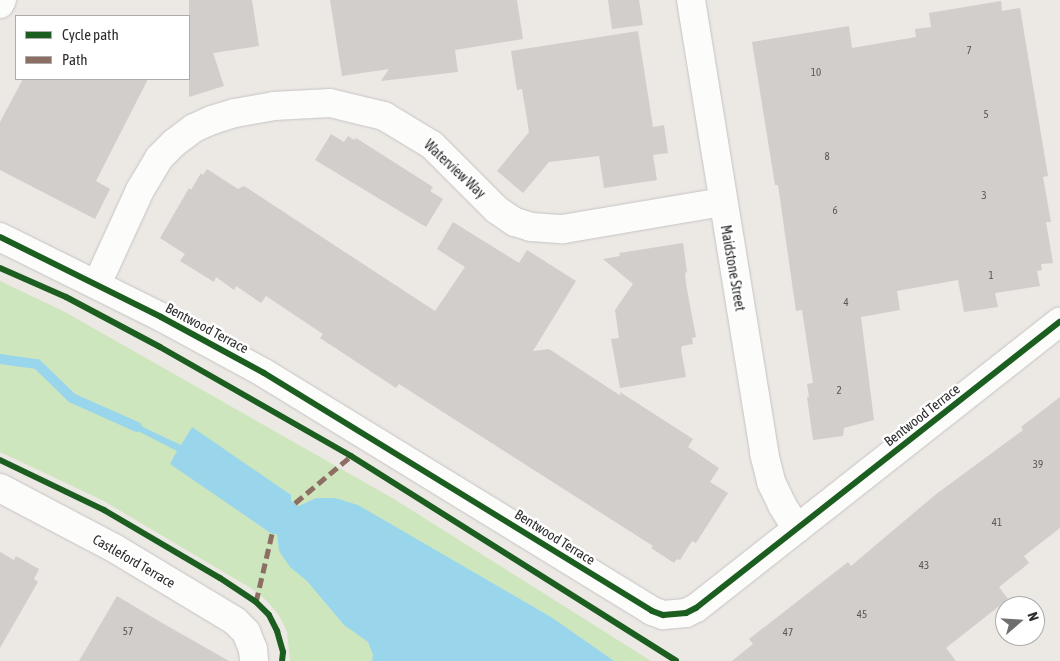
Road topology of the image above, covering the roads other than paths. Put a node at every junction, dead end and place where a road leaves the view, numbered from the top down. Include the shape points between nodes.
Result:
1 (2, 0) edge
2 (691, 0) edge
3 (0, 4) edge
4 (722, 202) junction
5 (0, 237) edge
6 (97, 284) junction
7 (1060, 322) edge
8 (0, 488) edge
9 (797, 529) junction
10 (254, 655) edge

1 - 3 street
2 - 4 street, Maidstone Street
4 - 6 street, Waterview Way via 548,230 531,227 497,210 432,145 384,116 330,103 274,106 235,113 194,128 159,158 140,190
4 - 9 street, Maidstone Street via 771,482
5 - 6 street, Bentwood Terrace
6 - 9 street, Bentwood Terrace via 264,373 652,612 674,616 696,608
7 - 9 street, Bentwood Terrace
8 - 10 street, Castleford Terrace via 114,548 235,621 246,632

